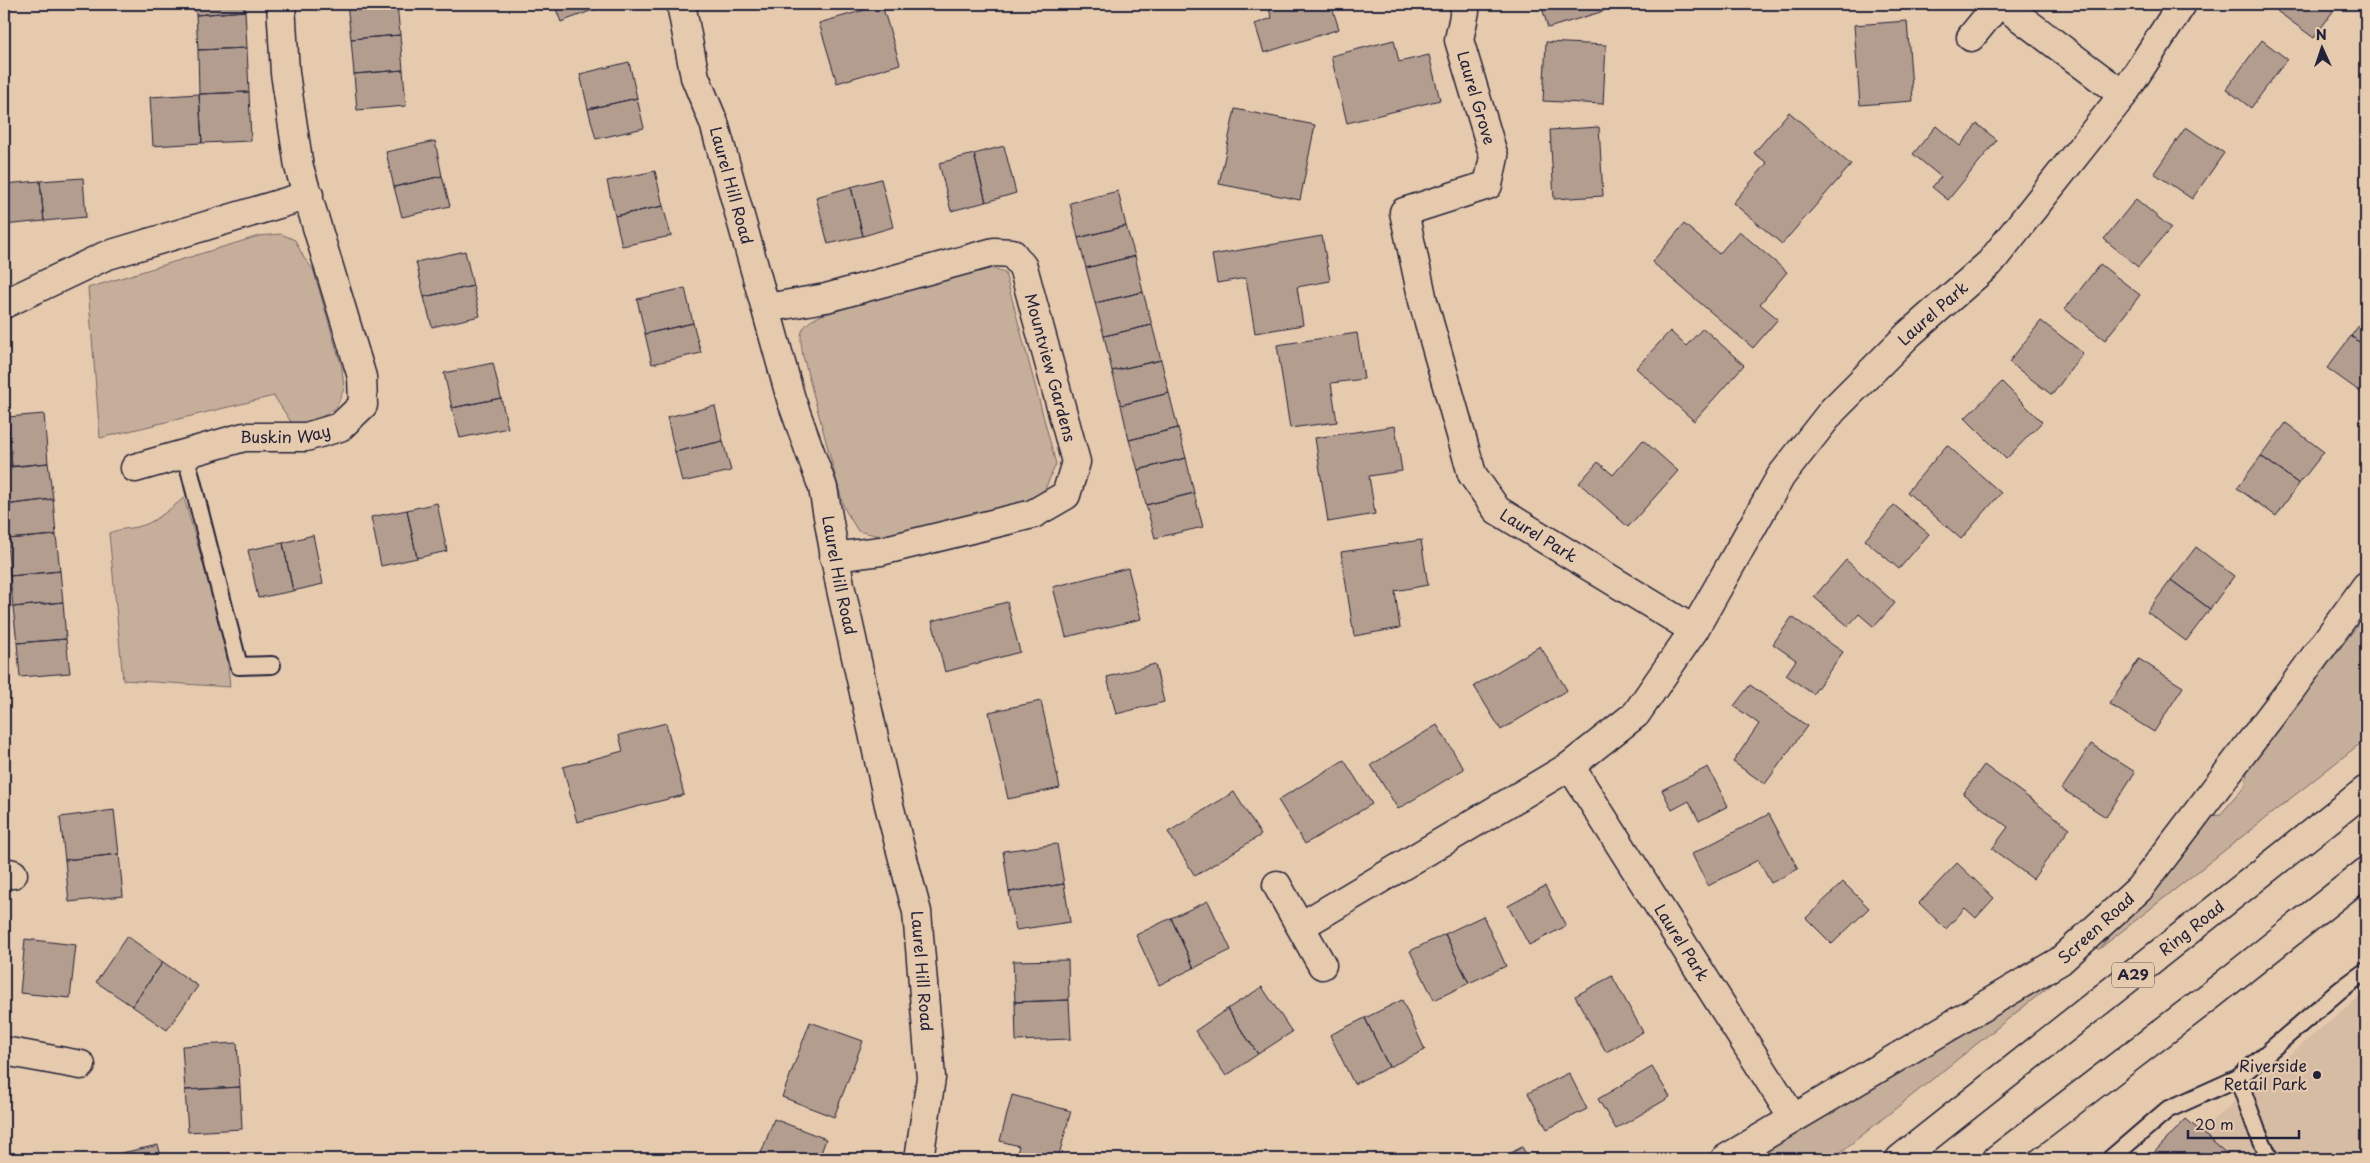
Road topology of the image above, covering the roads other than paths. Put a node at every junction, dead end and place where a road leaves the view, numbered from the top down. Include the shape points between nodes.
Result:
1 (281, 4) edge
2 (681, 4) edge
3 (1998, 4) edge
4 (2002, 4) edge
5 (2182, 4) edge
6 (1465, 11) dead end
7 (1971, 37) dead end
8 (2123, 94) junction
9 (309, 195) junction
10 (1423, 301) joint
11 (4, 304) edge
12 (766, 308) junction
13 (185, 453) junction
14 (135, 468) dead end
15 (834, 557) junction
16 (2366, 586) edge
17 (1694, 630) junction
18 (272, 665) dead end
19 (1570, 766) junction
20 (2366, 790) edge
21 (2366, 872) edge
22 (1277, 886) dead end
23 (1301, 926) junction
24 (1322, 965) dead end
25 (2366, 971) edge
26 (4, 1051) edge
27 (81, 1065) dead end
28 (2238, 1078) junction
29 (1793, 1118) junction
30 (919, 1159) edge
31 (1725, 1159) edge
32 (1900, 1159) edge
33 (1997, 1159) edge
34 (2110, 1159) edge
35 (2270, 1159) edge

1 - 9 main road, Buskin Way via 293,132 299,167
2 - 12 main road, Laurel Hill Road via 695,77 714,123
3 - 7 main road
4 - 8 main road
5 - 8 main road, Laurel Park
6 - 10 main road, Laurel Grove via 1460,40 1494,157 1488,186 1404,212
8 - 17 main road, Laurel Park via 1990,263 1909,334 1833,410 1781,476
9 - 11 main road via 105,256
9 - 13 main road, Buskin Way via 362,377 363,405 340,427 306,436 244,437
10 - 17 main road, Laurel Park via 1472,474 1497,510
12 - 15 main road, Laurel Hill Road via 791,399 823,488
12 - 15 main road, Mountview Gardens via 826,298 994,252 1012,253 1022,267 1076,462 1066,495 1033,514 881,551
13 - 14 main road, Buskin Way
13 - 18 lane via 239,666
15 - 30 main road, Laurel Hill Road via 889,805 917,912 931,1078
16 - 29 main road, Screen Road via 2139,889 2060,961
17 - 19 main road, Laurel Park via 1636,714
19 - 23 main road, Laurel Park
19 - 29 main road, Laurel Park
20 - 32 main road, Ring Road / A29
21 - 33 main road
22 - 23 main road
23 - 24 main road
25 - 28 lane
26 - 27 main road
28 - 34 lane via 2167,1110
28 - 35 lane via 2256,1131
29 - 31 main road, Screen Road

